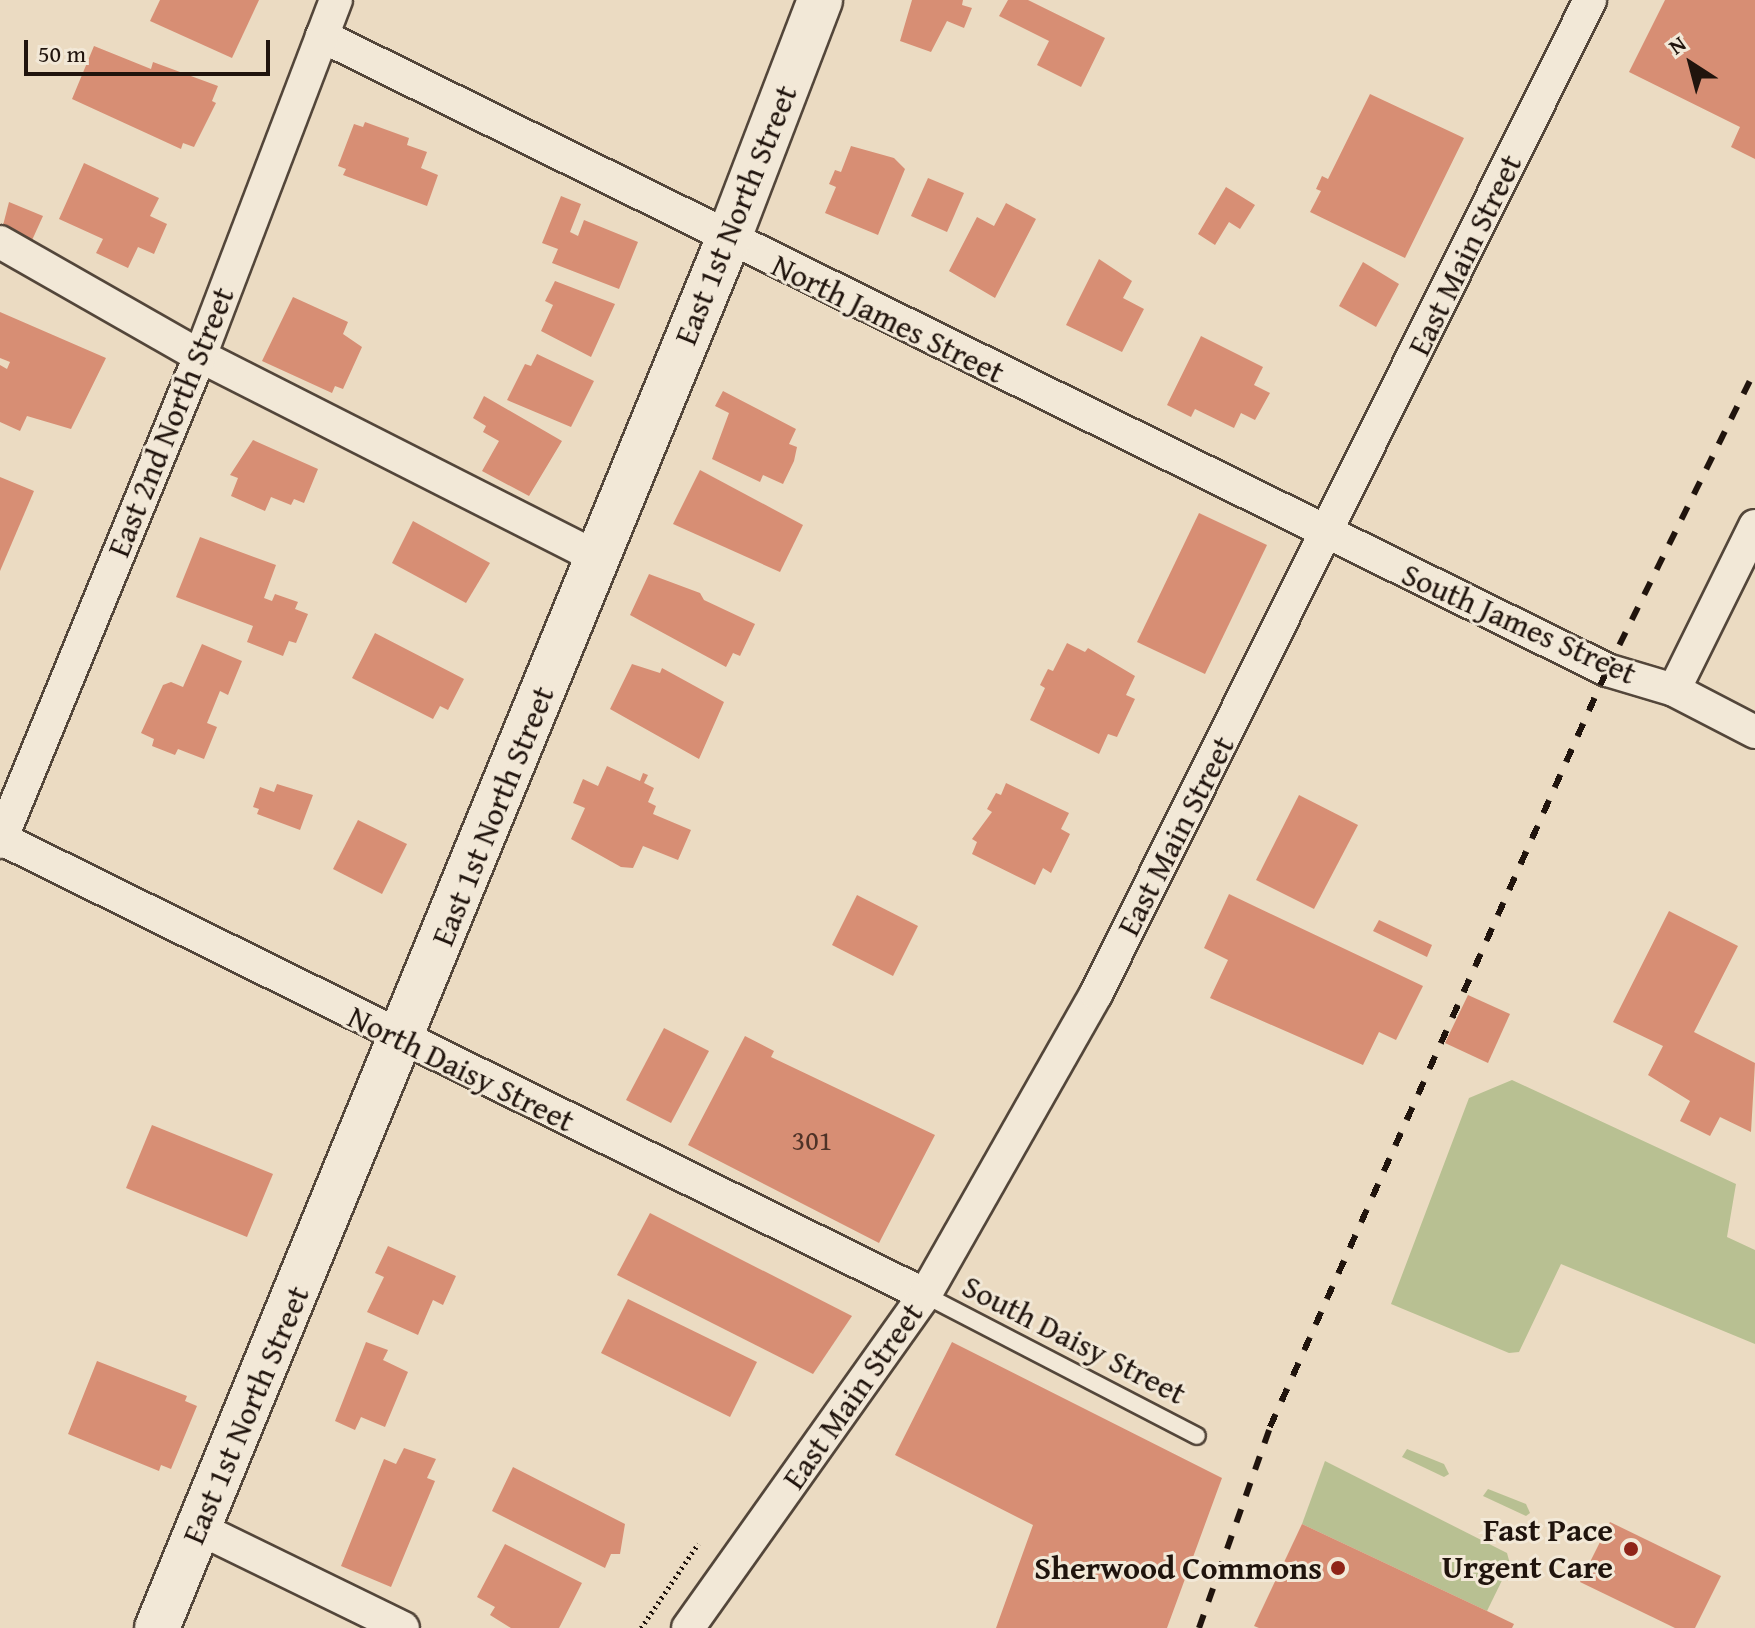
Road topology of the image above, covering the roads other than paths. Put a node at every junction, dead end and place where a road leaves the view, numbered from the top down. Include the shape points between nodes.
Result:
1 (336, 0) edge
2 (820, 0) edge
3 (1590, 0) edge
4 (322, 36) junction
5 (728, 240) junction
6 (0, 242) edge
7 (200, 356) junction
8 (1755, 526) edge
9 (1328, 534) junction
10 (597, 557) junction
11 (1674, 690) junction
12 (1755, 732) edge
13 (0, 840) edge
14 (402, 1041) junction
15 (925, 1295) junction
16 (1197, 1436) dead end
17 (198, 1528) junction
18 (399, 1627) edge
19 (157, 1628) edge
20 (688, 1628) edge

1 - 4 street, East 2nd North Street
2 - 5 main road, East 1st North Street
3 - 9 street, East Main Street
4 - 5 street, North James Street
4 - 7 street, East 2nd North Street
5 - 9 street, North James Street
5 - 10 main road, East 1st North Street
6 - 7 street
7 - 10 street
7 - 13 street, East 2nd North Street
8 - 11 street
9 - 11 street, South James Street via 1607,670
9 - 15 street, East Main Street via 1096,994
10 - 14 main road, East 1st North Street
11 - 12 street, South James Street
13 - 14 street, North Daisy Street
14 - 15 street, North Daisy Street
14 - 17 main road, East 1st North Street
15 - 16 lane, South Daisy Street
15 - 20 street, East Main Street
17 - 18 street
17 - 19 main road, East 1st North Street

